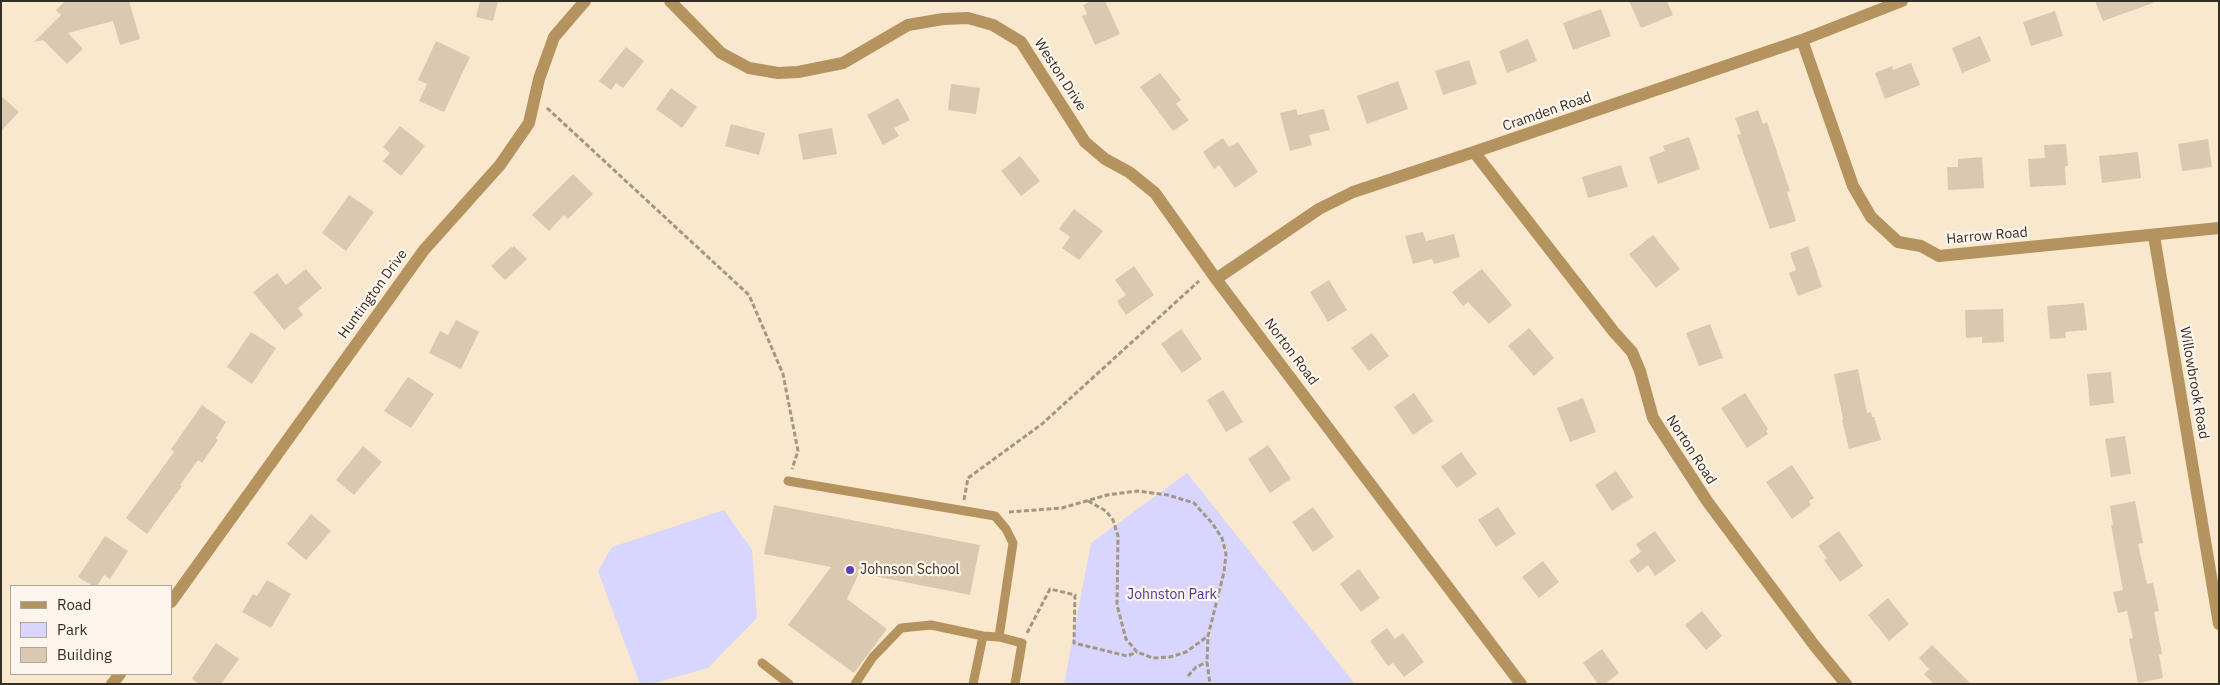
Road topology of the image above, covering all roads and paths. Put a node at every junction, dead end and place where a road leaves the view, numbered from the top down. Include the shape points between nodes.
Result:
1 (584, 1) edge
2 (670, 1) edge
3 (1898, 2) edge
4 (1802, 40) junction
5 (535, 97) junction
6 (1474, 152) junction
7 (2219, 228) edge
8 (2154, 236) junction
9 (1213, 274) junction
10 (788, 481) joint
11 (1087, 500) junction
12 (962, 510) junction
13 (995, 516) junction
14 (172, 601) edge
15 (2219, 624) edge
16 (983, 636) junction
17 (1208, 636) junction
18 (998, 637) junction
19 (1022, 643) junction
20 (1137, 652) junction
21 (1207, 662) junction
22 (762, 663) dead end
23 (1188, 676) dead end
24 (790, 684) edge
25 (855, 684) edge
26 (973, 684) edge
27 (1014, 684) edge
28 (1210, 684) edge
29 (1521, 684) edge
30 (1846, 684) edge

1 - 5 street, Huntington Drive via 554,37
2 - 9 street, Weston Drive via 722,52 749,68 778,73 842,63 908,25 968,18 993,25 1021,42 1085,142 1155,193
3 - 4 street, Cramden Road
4 - 6 street, Cramden Road
4 - 8 street, Harrow Road via 1853,186 1871,217 1898,242 1921,246 1939,256
5 - 10 path via 749,295 783,374 798,451
5 - 14 street, Huntington Drive via 529,123 500,165 424,250
6 - 9 street, Cramden Road via 1352,192
6 - 30 street, Norton Road via 1632,352 1653,418 1706,501
7 - 8 street, Harrow Road
8 - 15 street, Willowbrook Road
9 - 12 path via 1042,424 968,478
9 - 29 street, Norton Road
10 - 12 lane
11 - 13 path via 1062,508
11 - 17 path via 1137,491 1168,495 1194,503 1212,522 1222,538 1226,554
11 - 20 path via 1106,511 1113,520 1118,536 1120,619 1126,639
12 - 13 lane
13 - 18 lane via 1013,542
16 - 18 lane
16 - 25 lane via 931,625 901,628 873,657
16 - 26 lane
17 - 20 path via 1186,652 1170,657 1153,658
17 - 21 path
18 - 19 lane
19 - 20 path via 1050,589 1075,595 1074,643 1127,656
19 - 27 lane
21 - 23 path
21 - 28 path
22 - 24 lane

